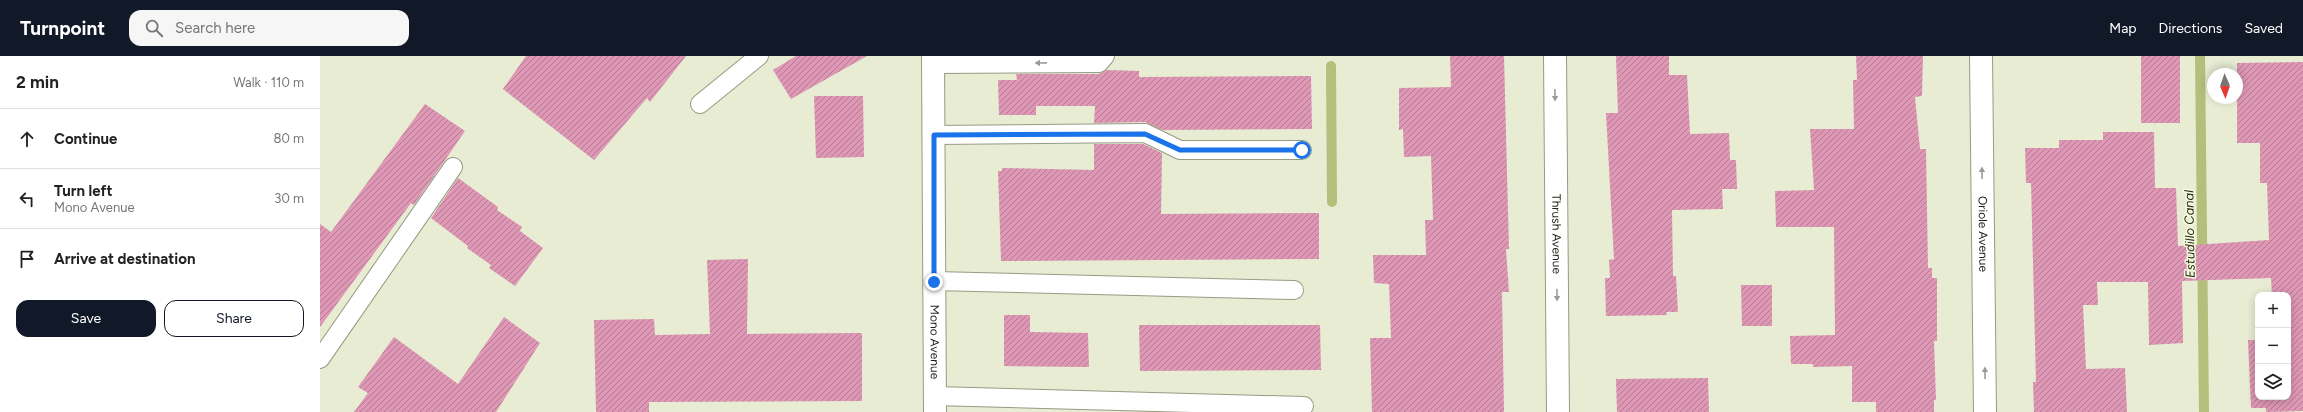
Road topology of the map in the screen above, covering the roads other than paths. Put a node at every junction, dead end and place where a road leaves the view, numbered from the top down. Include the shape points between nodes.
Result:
1 (759, 56) edge
2 (1105, 56) edge
3 (1554, 56) edge
4 (1981, 56) edge
5 (933, 60) edge
6 (700, 104) dead end
7 (934, 135) junction
8 (1302, 150) dead end
9 (453, 167) dead end
10 (934, 282) junction
11 (1294, 290) dead end
12 (320, 359) edge
13 (935, 404) edge
14 (1304, 406) dead end
15 (1558, 412) edge
16 (1985, 412) edge

1 - 6 lane
2 -> 5 lane via 1099,63
3 -> 15 street, Thrush Avenue
16 -> 4 street, Oriole Avenue
5 - 7 street, Mono Avenue
7 - 8 lane via 1145,134 1180,150
7 - 10 street, Mono Avenue
9 - 12 lane
10 - 11 lane
10 - 13 street, Mono Avenue
13 - 14 lane

